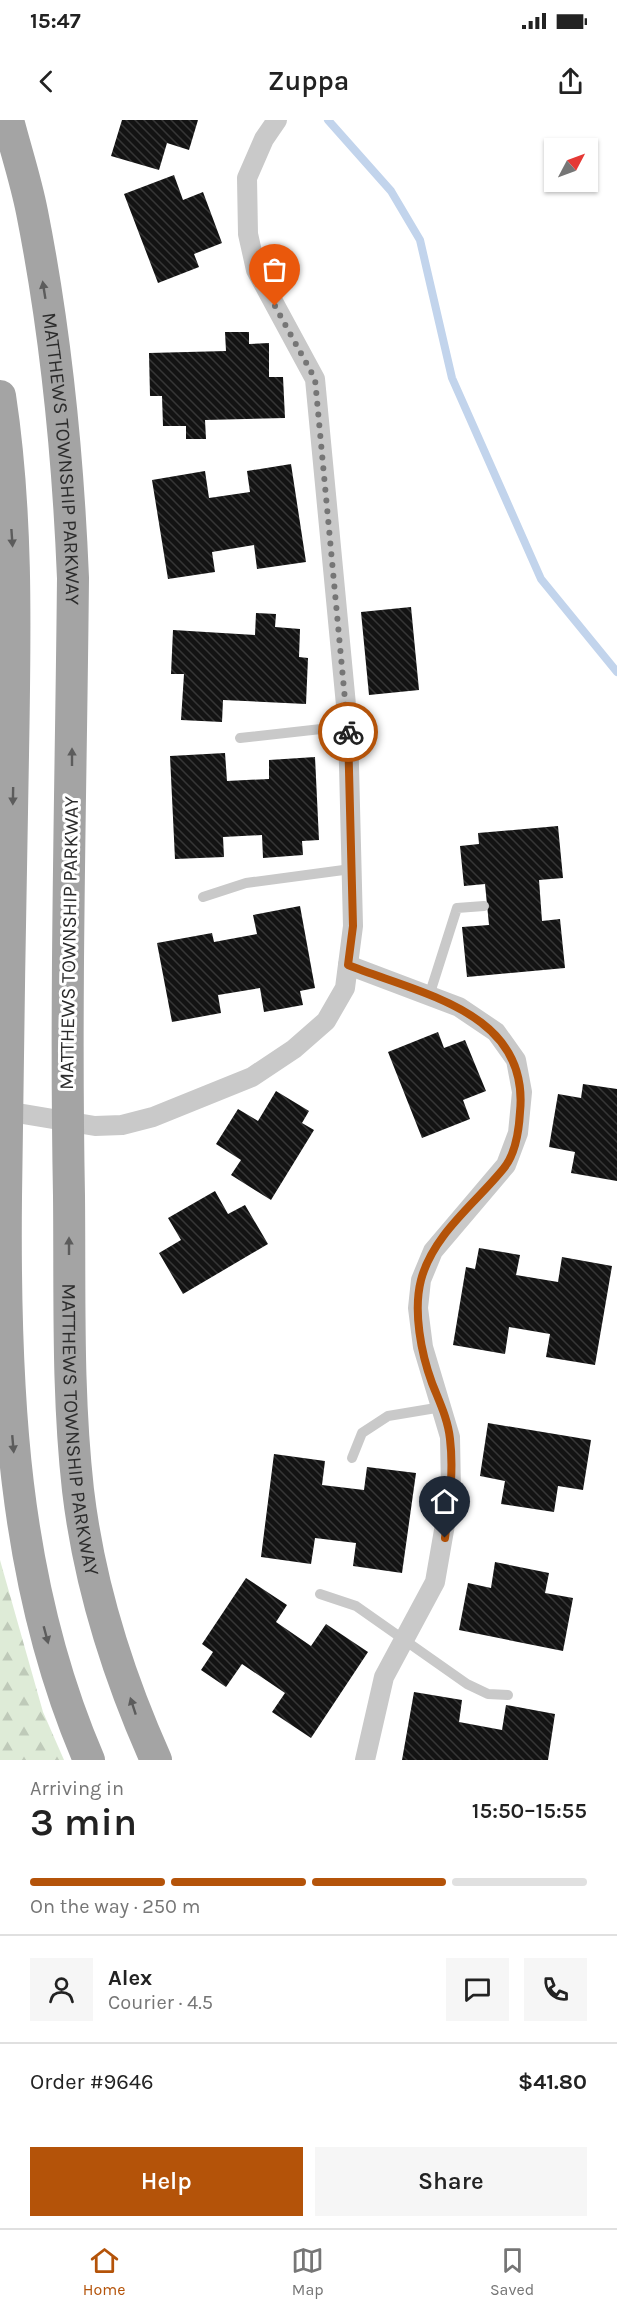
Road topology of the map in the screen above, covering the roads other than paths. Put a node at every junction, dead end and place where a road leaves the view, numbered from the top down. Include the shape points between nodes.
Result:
1 (8, 120) edge
2 (277, 120) edge
3 (0, 396) edge
4 (348, 726) junction
5 (240, 738) dead end
6 (351, 869) junction
7 (202, 897) dead end
8 (484, 906) dead end
9 (348, 965) junction
10 (429, 996) junction
11 (2, 1114) edge
12 (67, 1122) junction
13 (442, 1407) junction
14 (352, 1458) dead end
15 (320, 1594) dead end
16 (405, 1641) junction
17 (508, 1695) dead end
18 (89, 1760) edge
19 (156, 1760) edge
20 (365, 1760) edge

12 -> 1 main road, MATTHEWS TOWNSHIP PARKWAY via 73,590 69,490 60,395 32,212
2 - 4 street via 247,178 248,234 256,270 315,379
3 -> 11 main road via 16,588
4 - 5 lane
4 - 6 street
6 - 7 lane via 246,883
6 - 9 street via 353,926
8 - 10 lane via 457,908
9 - 10 street
9 - 12 street via 345,988 326,1021 294,1050 252,1077 153,1117 114,1125
10 - 13 street via 459,1007 496,1032 516,1060 522,1092 518,1133 506,1165 433,1251 421,1280 418,1308 423,1347
11 - 12 street
11 -> 18 main road via 9,1399 19,1506 46,1637
19 -> 12 main road, MATTHEWS TOWNSHIP PARKWAY via 137,1718 103,1612 78,1490 70,1392
13 - 14 lane via 388,1416 362,1433
13 - 16 street via 450,1437 451,1490 445,1538 435,1582
15 - 16 lane via 356,1606
16 - 17 lane via 467,1684 488,1694
16 - 20 street via 384,1677

